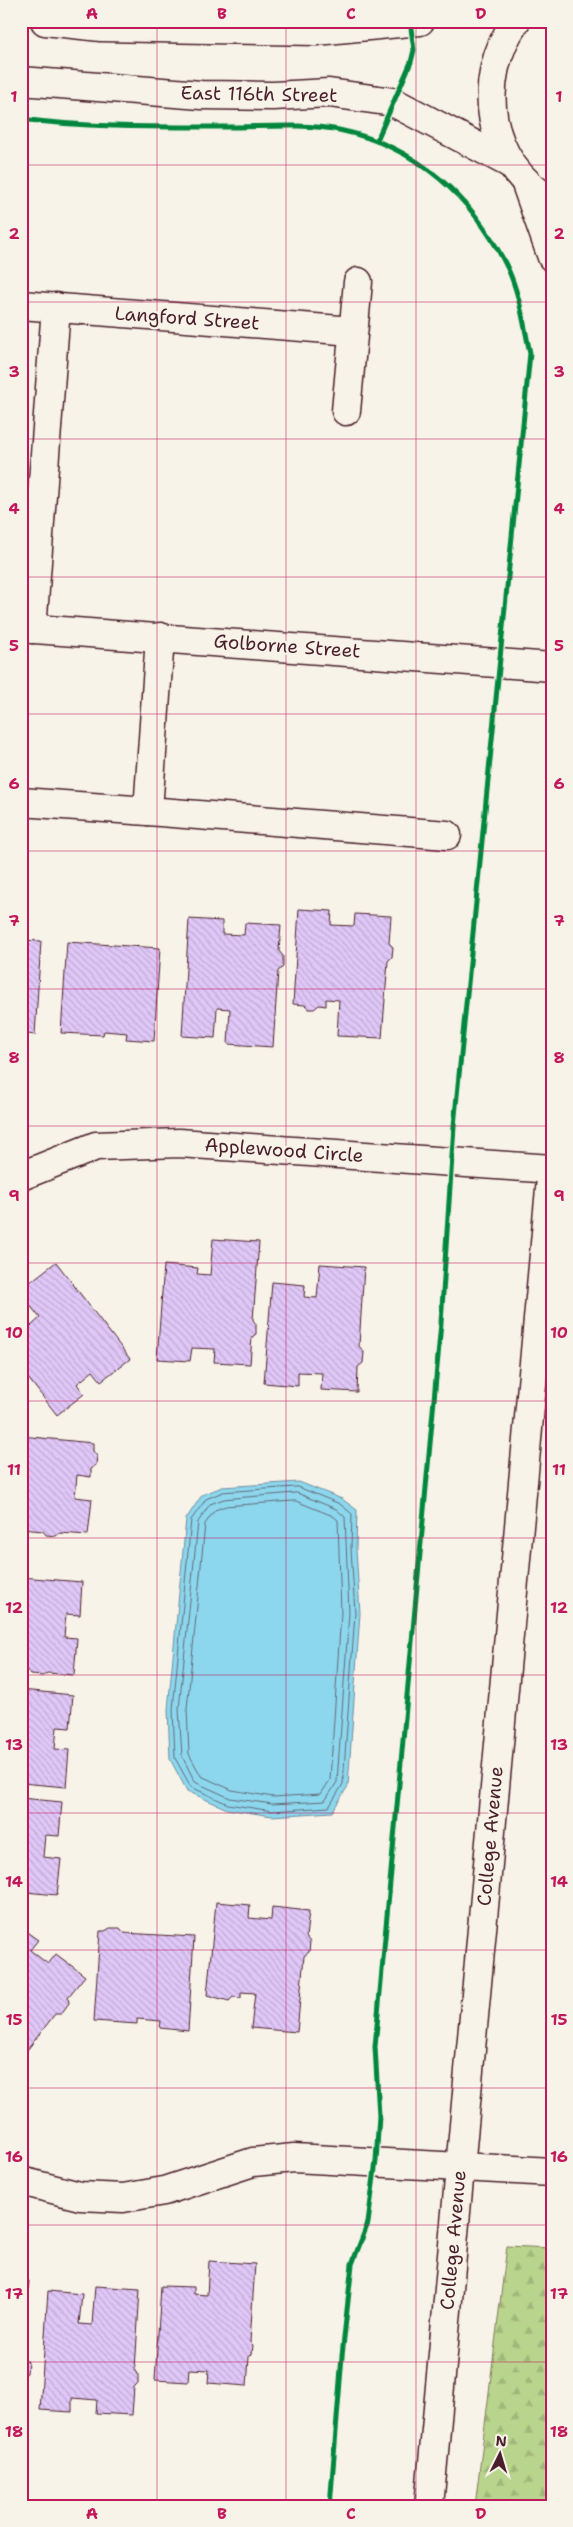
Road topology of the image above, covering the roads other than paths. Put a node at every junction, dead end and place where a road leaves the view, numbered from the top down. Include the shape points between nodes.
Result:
1 (45, 21) edge
2 (420, 21) edge
3 (516, 21) edge
4 (21, 81) edge
5 (518, 172) junction
6 (552, 201) edge
7 (552, 256) edge
8 (358, 282) dead end
9 (21, 305) edge
10 (56, 307) junction
11 (353, 331) junction
12 (346, 411) dead end
13 (27, 629) edge
14 (160, 637) junction
15 (552, 667) edge
16 (21, 802) edge
17 (148, 811) junction
18 (446, 835) dead end
19 (552, 1168) edge
20 (21, 1176) edge
21 (459, 2165) junction
22 (552, 2172) edge
23 (21, 2181) edge
24 (429, 2506) edge

1 - 2 main road via 102,26 316,31
3 - 5 main road via 497,55 490,100 500,144
4 - 5 main road, East 116th Street via 201,95 329,93 394,102
5 - 6 main road, East 116th Street
5 - 7 main road
8 - 11 main road
9 - 10 main road, Langford Street
10 - 11 main road, Langford Street
10 - 13 main road
11 - 12 main road
13 - 14 main road, Golborne Street
14 - 15 main road, Golborne Street
14 - 17 main road
16 - 17 main road
17 - 18 main road
19 - 20 main road, Applewood Circle via 179,1143 96,1146
19 - 21 main road, College Avenue
21 - 22 main road
21 - 23 main road via 294,2158 253,2162 164,2190 123,2198 80,2196
21 - 24 main road, College Avenue

